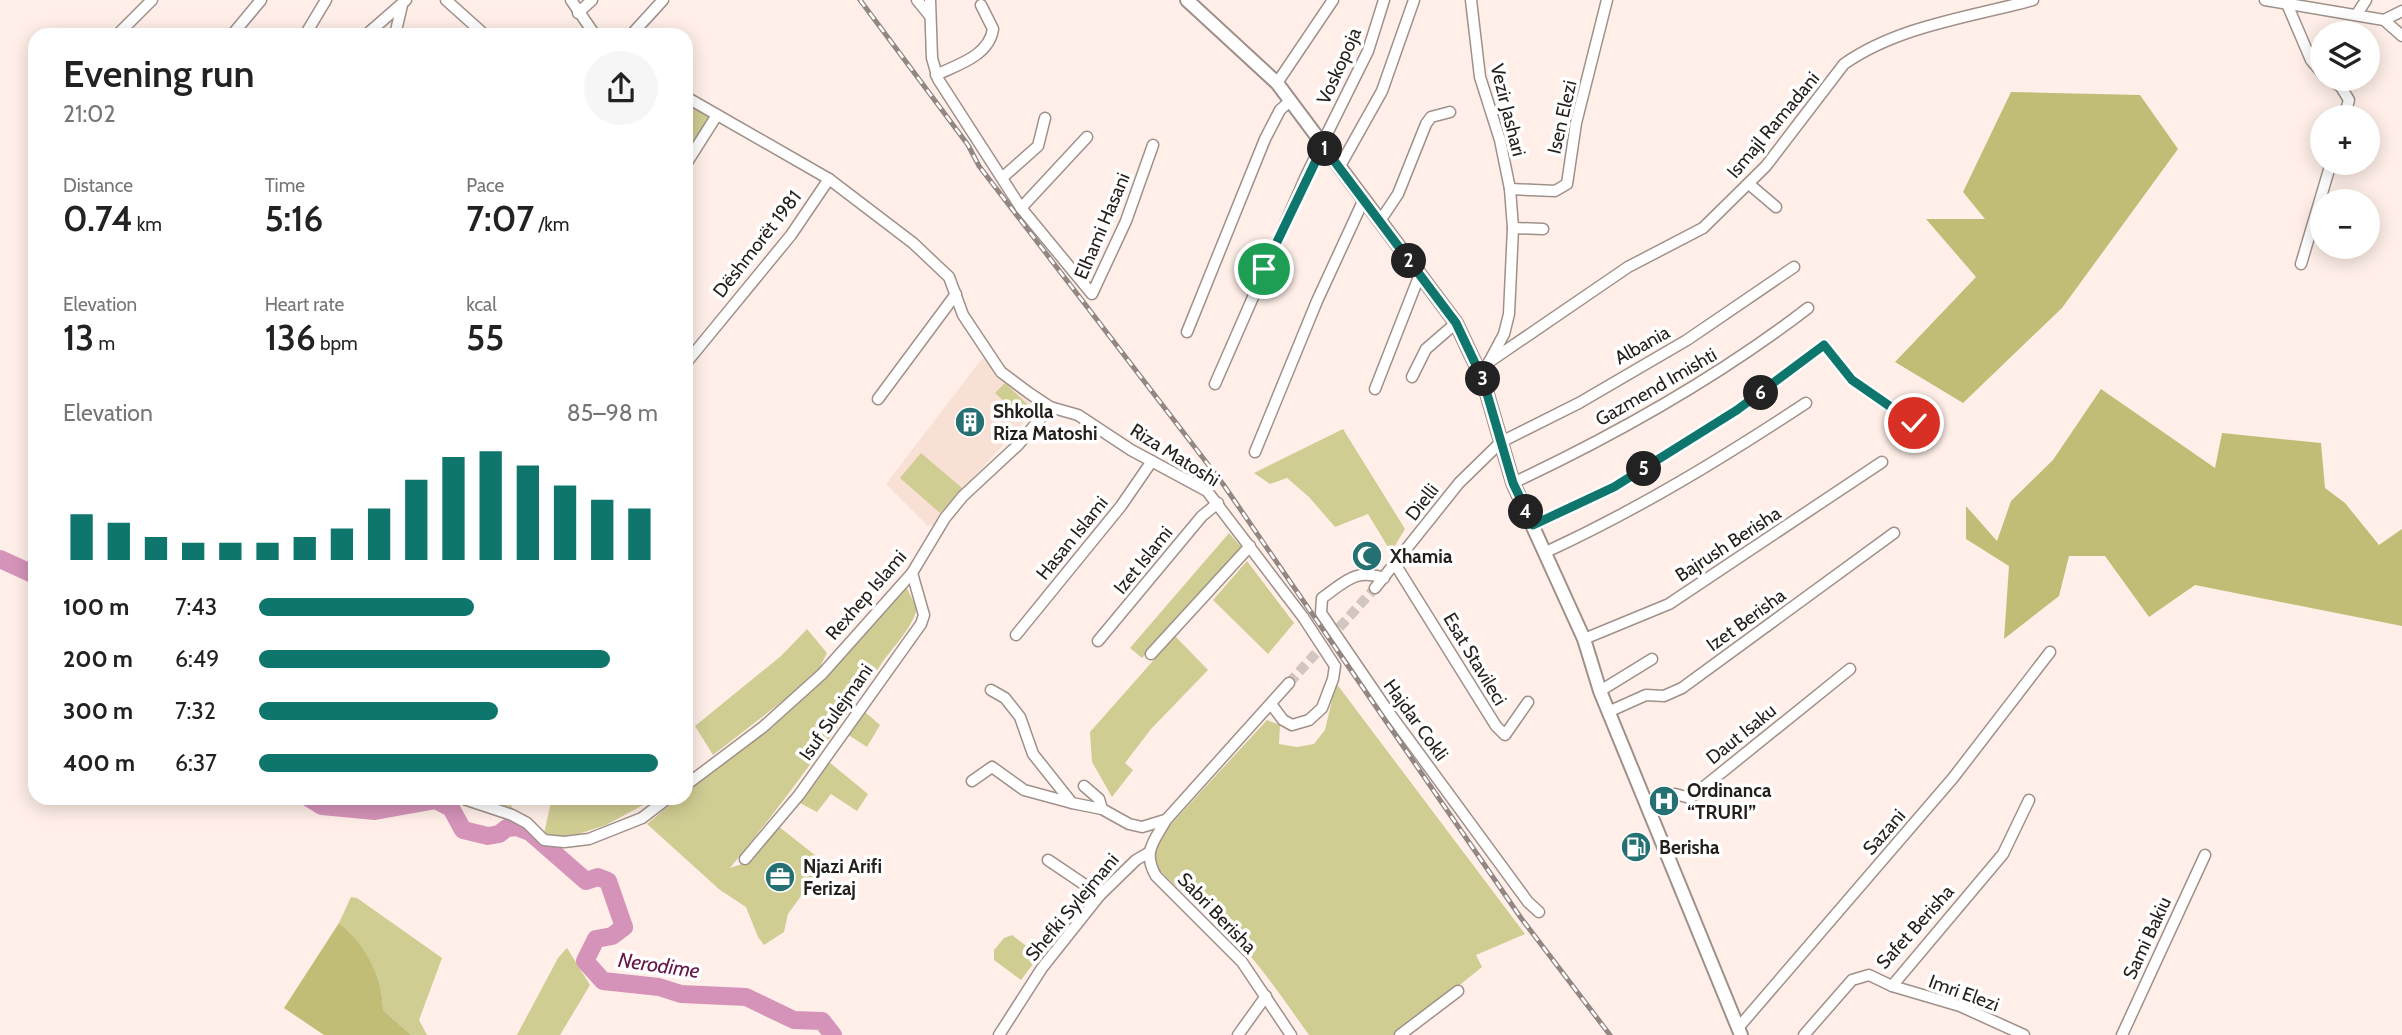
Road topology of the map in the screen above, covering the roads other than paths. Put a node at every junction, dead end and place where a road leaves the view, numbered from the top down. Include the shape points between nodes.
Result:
1 (152, 0) edge
2 (261, 0) edge
3 (326, 0) edge
4 (446, 0) edge
5 (571, 0) edge
6 (592, 0) edge
7 (663, 0) edge
8 (917, 0) edge
9 (930, 0) edge
10 (1187, 0) edge
11 (1333, 0) edge
12 (1384, 0) edge
13 (1414, 0) edge
14 (1471, 0) edge
15 (1607, 0) edge
16 (2033, 0) edge
17 (2264, 0) edge
18 (2366, 0) edge
19 (404, 2) edge
20 (2287, 4) junction
21 (981, 5) dead end
22 (2402, 11) edge
23 (578, 13) junction
24 (2357, 14) junction
25 (930, 16) junction
26 (2384, 20) junction
27 (124, 28) edge
28 (238, 28) edge
29 (309, 28) edge
30 (374, 28) edge
31 (396, 28) edge
32 (477, 28) edge
33 (590, 28) edge
34 (637, 28) edge
35 (2402, 36) edge
36 (2310, 58) edge
37 (936, 75) junction
38 (1277, 83) junction
39 (693, 101) edge
40 (1290, 101) junction
41 (1450, 112) dead end
42 (717, 115) junction
43 (1045, 118) dead end
44 (1087, 137) dead end
45 (1153, 145) dead end
46 (1323, 146) junction
47 (693, 153) edge
48 (1340, 166) junction
49 (2327, 175) edge
50 (1003, 177) junction
51 (829, 179) junction
52 (1749, 184) junction
53 (1510, 189) junction
54 (1364, 199) junction
55 (1776, 206) dead end
56 (1021, 208) junction
57 (1380, 221) junction
58 (1513, 228) junction
59 (1543, 229) dead end
60 (2301, 264) dead end
61 (1794, 267) dead end
62 (1420, 274) junction
63 (956, 294) junction
64 (1808, 308) dead end
65 (1456, 323) junction
66 (1187, 332) dead end
67 (693, 354) edge
68 (1484, 367) junction
69 (1412, 377) dead end
70 (1215, 384) dead end
71 (1375, 389) dead end
72 (878, 399) dead end
73 (1806, 402) dead end
74 (1050, 407) junction
75 (1914, 423) dead end
76 (1501, 442) junction
77 (1255, 452) dead end
78 (1152, 461) junction
79 (1882, 462) dead end
80 (1513, 483) junction
81 (1218, 503) junction
82 (1533, 525) junction
83 (1894, 533) dead end
84 (1250, 546) junction
85 (1546, 552) junction
86 (1395, 564) junction
87 (912, 573) junction
88 (1384, 578) junction
89 (1375, 588) tunnel mouth
90 (1016, 635) dead end
91 (1584, 639) junction
92 (1098, 641) dead end
93 (2050, 652) dead end
94 (1150, 654) dead end
95 (1652, 659) dead end
96 (1850, 669) dead end
97 (1289, 683) tunnel mouth
98 (991, 691) dead end
99 (1600, 691) junction
100 (1528, 702) dead end
101 (1271, 704) junction
102 (1608, 712) junction
103 (693, 780) edge
104 (972, 781) dead end
105 (1084, 786) dead end
106 (2029, 800) dead end
107 (1072, 803) junction
108 (483, 805) edge
109 (659, 805) edge
110 (1102, 809) junction
111 (1649, 809) junction
112 (1166, 820) junction
113 (1137, 826) junction
114 (1153, 839) junction
115 (1148, 853) junction
116 (2205, 855) dead end
117 (745, 859) dead end
118 (1048, 860) dead end
119 (1100, 895) junction
120 (1539, 912) dead end
121 (1892, 986) junction
122 (1458, 991) dead end
123 (1266, 996) junction
124 (1739, 1032) edge
125 (1289, 1034) edge
126 (999, 1035) edge
127 (1238, 1035) edge
128 (1400, 1035) edge
129 (1804, 1035) edge
130 (2024, 1035) edge
131 (2122, 1035) edge

1 - 27 street
2 - 28 street
3 - 29 street
4 - 32 street
5 - 23 street
6 - 23 street
7 - 34 street
8 - 25 street
9 - 25 street, Elhami Hasani
10 - 38 street
11 - 38 street
12 - 46 street, Voskopoja via 1368,51
13 - 48 street via 1382,91
14 - 53 street, Vezir Jashari via 1480,77
15 - 53 street, Isen Elezi via 1576,123 1567,184 1555,191
16 - 52 street, Ismajl Ramadani via 1900,36 1860,53 1844,64
17 - 20 street
18 - 24 street
19 - 30 street
19 - 31 street
20 - 24 street
20 - 36 street
21 - 37 street via 993,30 989,42 981,52
22 - 26 street
23 - 33 street
24 - 26 street
25 - 37 street, Elhami Hasani
26 - 35 street
37 - 50 street, Elhami Hasani
38 - 40 street
39 - 42 street, Riza Matoshi
40 - 46 street
40 - 66 street via 1265,139
41 - 57 street via 1432,117 1426,124 1398,194
42 - 47 street
42 - 51 street, Riza Matoshi
43 - 50 street via 1038,146
44 - 56 street
45 - 56 street, Elhami Hasani via 1126,221 1092,294
46 - 48 street
46 - 70 street, Voskopoja
48 - 54 street
49 - 60 street
50 - 56 street, Elhami Hasani
51 - 63 street, Riza Matoshi via 913,243 949,277
51 - 67 street, Dëshmorët 1981 via 791,235
52 - 55 street
52 - 68 street, Ismajl Ramadani via 1703,228 1628,267
53 - 58 street, Vezir Jashari
54 - 57 street
54 - 77 street
57 - 62 street
58 - 59 street
58 - 68 street, Vezir Jashari via 1509,314 1504,334
61 - 76 street, Albania via 1687,340
62 - 65 street
62 - 71 street
63 - 72 street
63 - 74 street, Riza Matoshi via 963,315 1001,372
64 - 80 street, Gazmend Imishti via 1717,374 1592,445
65 - 68 street
65 - 69 street via 1426,349
68 - 76 street
73 - 85 street via 1624,516
74 - 78 street, Riza Matoshi via 1078,415
74 - 87 street, Rexhep Islami via 1018,445 963,496
75 - 82 street via 1852,380 1824,345 1737,410 1625,480
76 - 80 street
76 - 86 street, Dielli via 1459,482
78 - 81 street, Riza Matoshi via 1207,491
78 - 90 street, Hasan Islami
79 - 91 street, Bajrush Berisha via 1670,604
80 - 82 street
81 - 84 street, Riza Matoshi
81 - 92 street, Izet Islami via 1202,516
82 - 85 street
83 - 102 street, Izet Berisha via 1682,688 1664,696 1646,695
84 - 94 street
84 - 101 street, Riza Matoshi via 1335,666 1322,708 1309,720 1292,725
85 - 91 street
86 - 88 street, Dielli
86 - 100 street, Esat Stavileci via 1505,735
87 - 103 street, Rexhep Islami via 822,674 763,727
87 - 117 street, Isuf Sulejmani via 924,615 921,624 799,795
88 - 89 street, Dielli
88 - 120 street, Hajdar Cokli via 1358,574 1322,598 1321,613 1415,749
91 - 99 street
93 - 124 street, Sazani via 1953,778
95 - 99 street
96 - 111 street, Daut Isaku via 1690,798 1675,794
97 - 101 street, Shefki Sylejmani
98 - 107 street via 1020,717 1033,754
99 - 102 street
101 - 112 street, Shefki Sylejmani
102 - 111 street
104 - 107 street via 992,767 1024,790
105 - 110 street via 1099,799
106 - 121 street, Safet Berisha via 2003,855
107 - 110 street
108 - 109 street via 512,814 544,839 564,842 589,839 642,818
110 - 113 street
111 - 124 street
112 - 113 street
112 - 114 street, Shefki Sylejmani
113 - 114 street
114 - 115 street, Shefki Sylejmani
115 - 119 street, Shefki Sylejmani
115 - 123 street, Sabri Berisha via 1156,876 1242,962
116 - 131 street, Sami Bakiu
118 - 119 street
119 - 126 street, Shefki Sylejmani via 1042,968
121 - 129 street, Safet Berisha via 1869,975 1852,980
121 - 130 street, Imri Elezi via 1960,1006
122 - 128 street
123 - 125 street, Sabri Berisha
123 - 127 street

